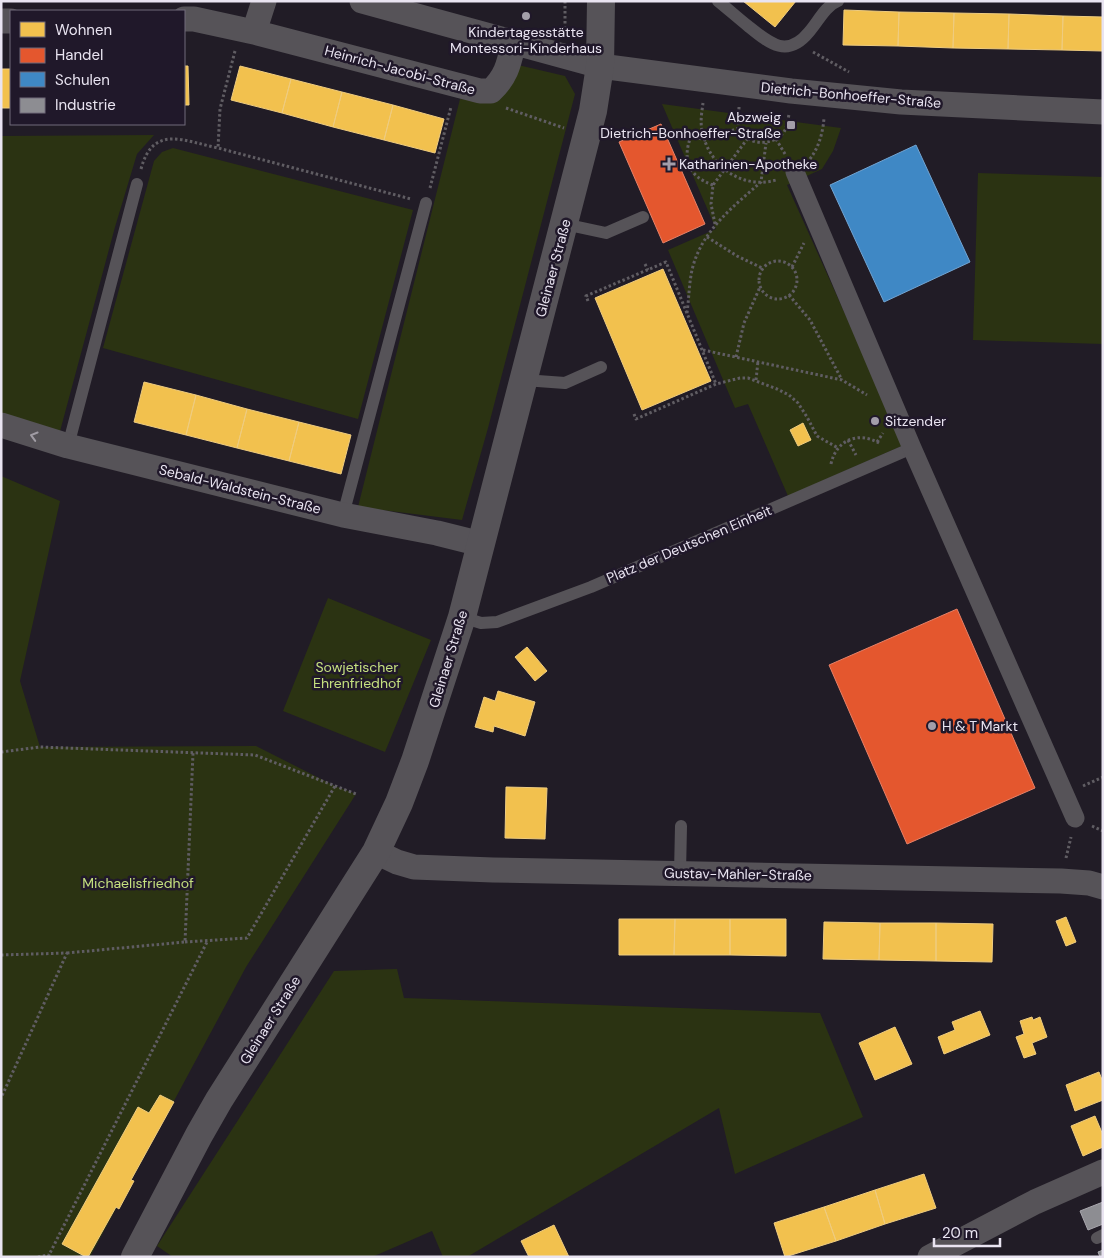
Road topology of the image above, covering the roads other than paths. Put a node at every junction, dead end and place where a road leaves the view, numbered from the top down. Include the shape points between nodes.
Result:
1 (264, 1) edge
2 (362, 1) edge
3 (601, 1) edge
4 (718, 1) edge
5 (838, 1) edge
6 (185, 19) edge
7 (247, 30) junction
8 (514, 42) junction
9 (600, 66) junction
10 (1103, 112) edge
11 (795, 172) road end
12 (137, 184) road end
13 (426, 203) road end
14 (643, 217) dead end
15 (564, 224) junction
16 (601, 367) dead end
17 (524, 380) junction
18 (1, 425) edge
19 (68, 446) junction
20 (912, 448) junction
21 (343, 515) junction
22 (481, 544) junction
23 (462, 618) junction
24 (1075, 818) road end
25 (681, 826) dead end
26 (376, 852) junction
27 (680, 873) junction
28 (1103, 887) edge
29 (1103, 1172) edge
30 (135, 1257) edge
31 (930, 1257) edge

1 - 7 street
2 - 8 street, Dietrich-Bonhoeffer-Straße
3 - 9 street, Gleinaer Straße
4 - 5 lane via 767,42 789,47 808,34 825,11
6 - 7 street, Heinrich-Jacobi-Straße
7 - 8 street, Heinrich-Jacobi-Straße via 480,91 491,91 500,83 507,71
8 - 9 street, Dietrich-Bonhoeffer-Straße
9 - 10 street, Dietrich-Bonhoeffer-Straße via 901,102
9 - 15 street, Gleinaer Straße via 598,89
11 - 20 street
12 - 19 lane
13 - 21 lane
14 - 15 lane via 606,233
15 - 17 street, Gleinaer Straße
16 - 17 lane via 565,383
17 - 22 street, Gleinaer Straße
19 -> 18 street, Sebald-Waldstein-Straße
19 - 21 street, Sebald-Waldstein-Straße
20 - 23 lane, Platz der Deutschen Einheit via 591,587 497,622 481,623
20 - 24 street
21 - 22 street, Sebald-Waldstein-Straße
22 - 23 street, Gleinaer Straße
23 - 26 street, Gleinaer Straße via 415,761
25 - 27 lane
26 - 27 street, Gustav-Mahler-Straße via 414,867
26 - 30 street, Gleinaer Straße via 214,1109
27 - 28 street, Gustav-Mahler-Straße via 1061,881
29 - 31 street via 1035,1202

